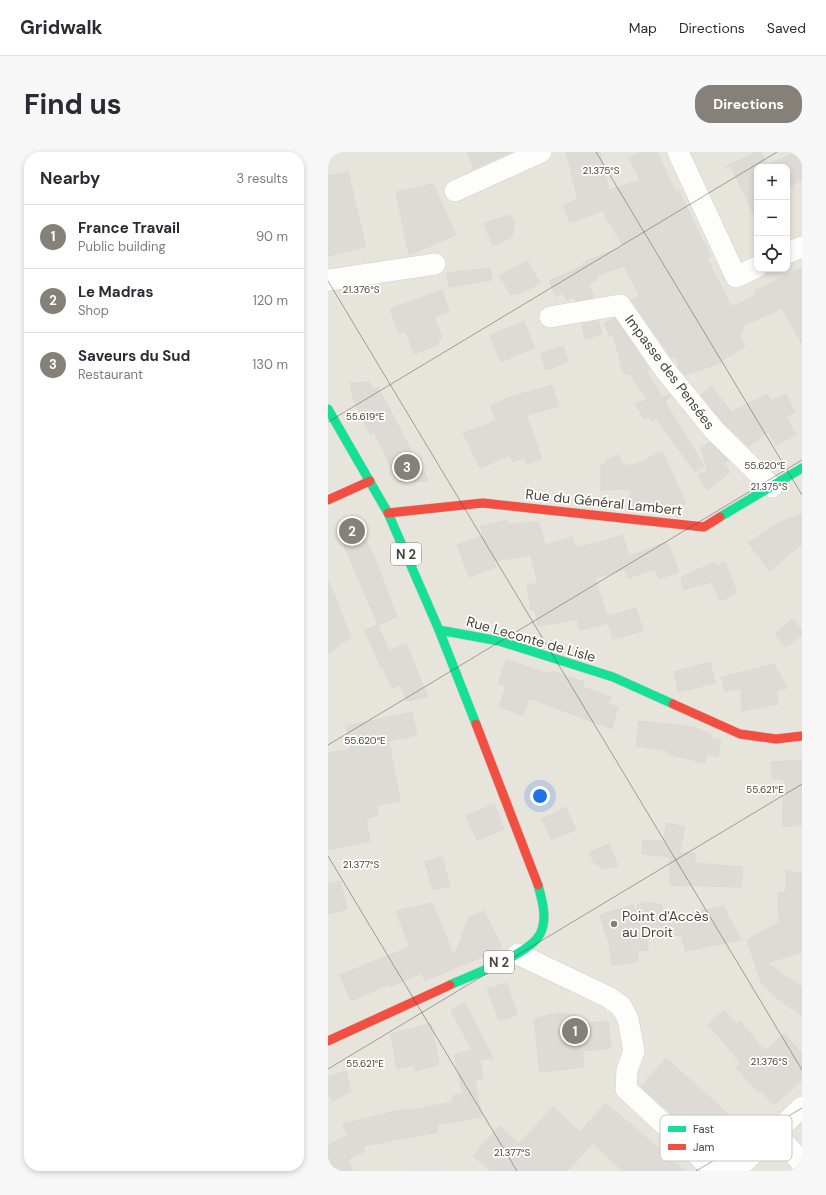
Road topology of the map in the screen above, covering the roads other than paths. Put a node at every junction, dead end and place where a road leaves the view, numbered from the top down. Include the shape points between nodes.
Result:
1 (541, 152) edge
2 (678, 152) edge
3 (455, 191) dead end
4 (802, 247) edge
5 (790, 252) edge
6 (435, 264) dead end
7 (754, 268) edge
8 (328, 280) edge
9 (550, 317) dead end
10 (328, 409) edge
11 (802, 468) edge
12 (370, 481) junction
13 (772, 487) junction
14 (328, 500) edge
15 (388, 513) junction
16 (439, 630) junction
17 (802, 736) edge
18 (518, 954) junction
19 (328, 1041) edge
20 (802, 1107) edge
21 (792, 1116) edge
22 (660, 1121) edge
23 (792, 1152) edge
24 (704, 1161) edge
25 (802, 1163) edge
26 (744, 1168) edge

1 - 3 street
2 - 7 street via 736,277
4 - 5 street
6 - 8 street
9 - 13 street, Impasse des Pensées via 620,306 665,370 714,430
10 - 12 main road, N 2
11 - 13 main road, Rue du Général Lambert
12 - 14 main road
12 - 15 main road, N 2
13 - 15 main road, Rue du Général Lambert via 704,527 483,503
15 - 16 main road, N 2
16 - 17 main road, Rue Leconte de Lisle via 499,641 613,678 740,734 776,738
16 - 18 main road, N 2 via 535,874 543,905 543,922 537,939
18 - 19 main road, N 2
18 - 22 street via 608,997 621,1006 628,1019 634,1051 627,1070 626,1089
20 - 21 street
23 - 25 street
24 - 26 street via 720,1170

